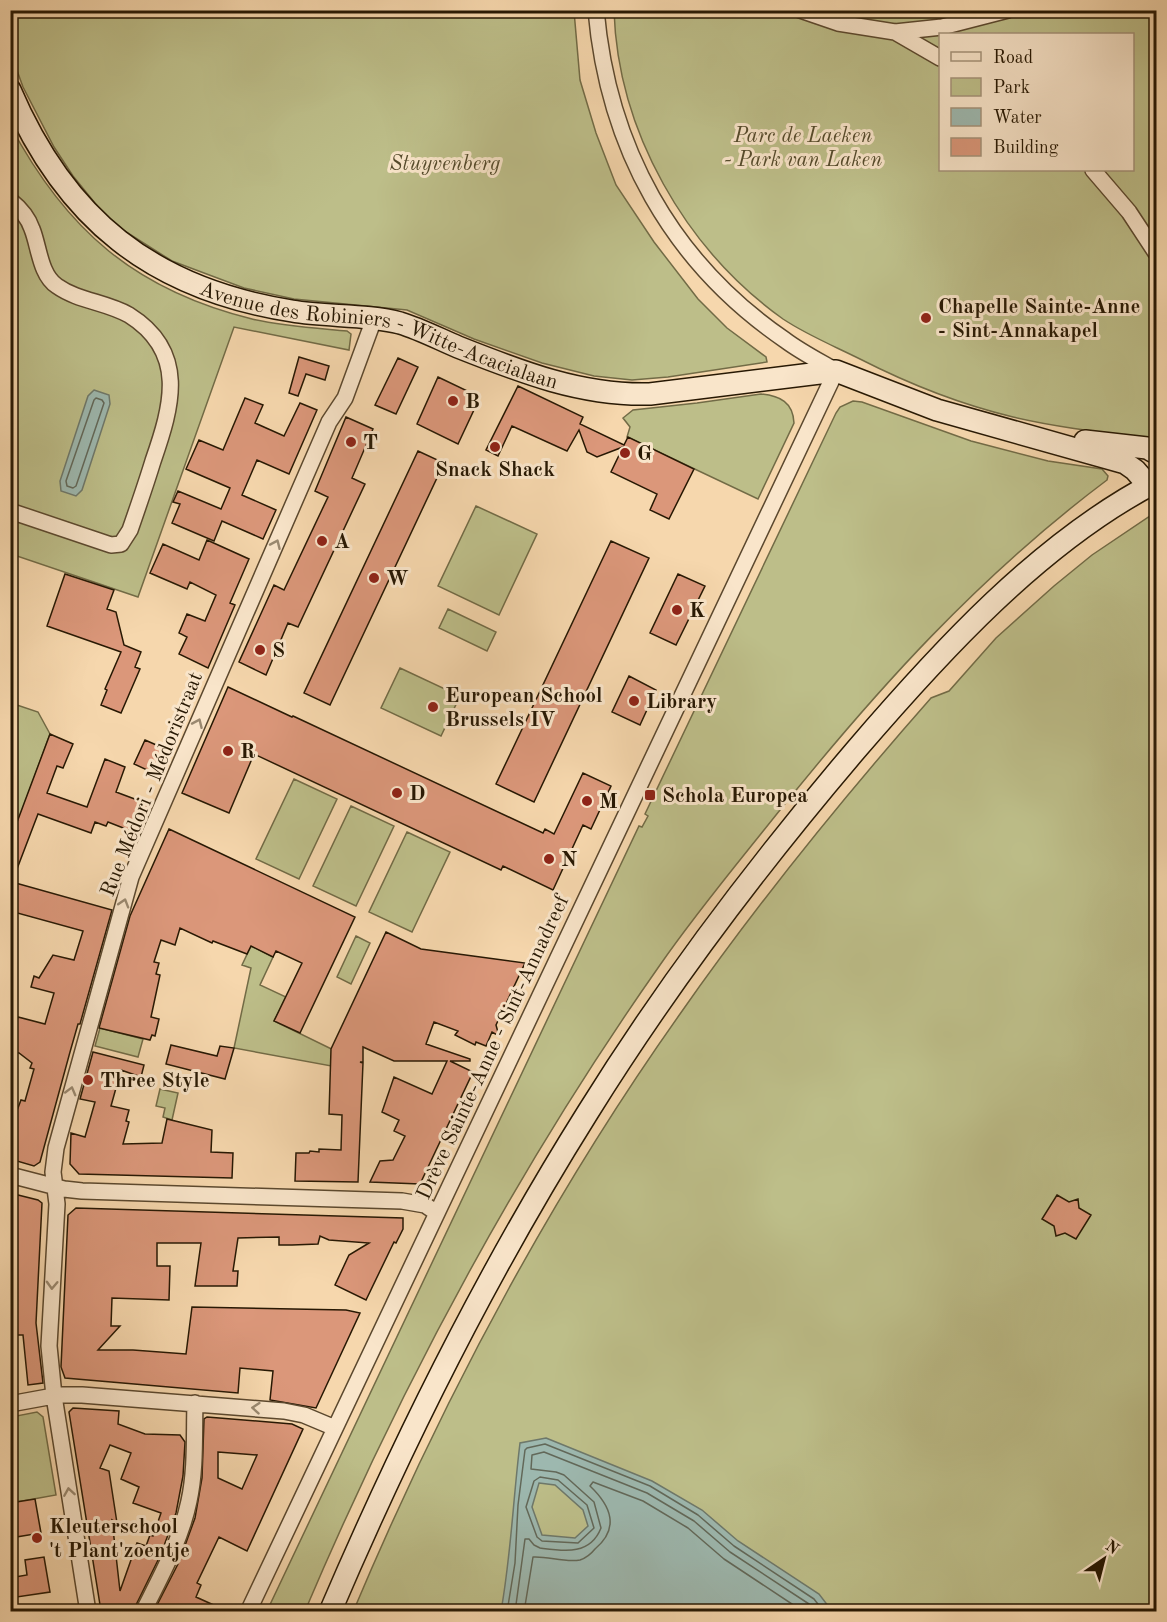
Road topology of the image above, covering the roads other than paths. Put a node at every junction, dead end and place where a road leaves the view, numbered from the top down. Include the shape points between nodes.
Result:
1 (596, 10) edge
2 (1008, 10) edge
3 (806, 12) edge
4 (895, 32) junction
5 (939, 57) edge
6 (10, 90) edge
7 (1093, 171) edge
8 (10, 200) edge
9 (1156, 253) edge
10 (374, 319) junction
11 (836, 371) junction
12 (1037, 438) junction
13 (1156, 453) edge
14 (1153, 484) edge
15 (10, 511) edge
16 (10, 1175) edge
17 (54, 1187) junction
18 (437, 1212) junction
19 (54, 1396) junction
20 (195, 1403) junction
21 (10, 1404) edge
22 (335, 1428) junction
23 (88, 1611) edge
24 (142, 1611) edge
25 (248, 1611) edge
26 (330, 1611) edge

1 - 11 street via 611,99 636,168 652,198 688,249 728,295 786,341
2 - 4 street via 942,27
3 - 4 street via 838,23
4 - 5 street
6 - 10 main road, Avenue des Robiniers - Witte-Acacialaan via 30,132 66,187 96,222 131,250 179,277 240,299 293,311
7 - 9 street via 1129,212
8 - 15 street via 29,222 46,273 56,286 116,309 155,336 165,355 170,390 165,426 130,530 121,544 111,545
10 - 11 main road, Avenue des Robiniers - Witte-Acacialaan via 406,325 546,379 607,393 669,392
17 -> 10 street, Rue Médori - Médoristraat via 56,1148 131,877 329,422 345,398
11 - 12 main road via 937,410
11 - 18 street, Drève Sainte-Anne - Sint-Annadreef
12 - 13 main road via 1147,448
12 - 14 main road via 1125,463
14 - 26 main road via 1110,509 1059,547 954,642 845,764 702,944 588,1110 494,1272 408,1438
16 - 17 street
17 - 18 street via 402,1201 425,1205
17 -> 19 street, Rue Médori - Médoristraat via 57,1204 49,1340
18 - 22 street, Drève Sainte-Anne - Sint-Annadreef
19 - 20 street
19 - 21 street
23 -> 19 street, Rue Médori - Médoristraat
22 -> 20 street via 294,1412
20 - 24 street via 188,1507 167,1565
22 - 25 street, Drève Sainte-Anne - Sint-Annadreef

